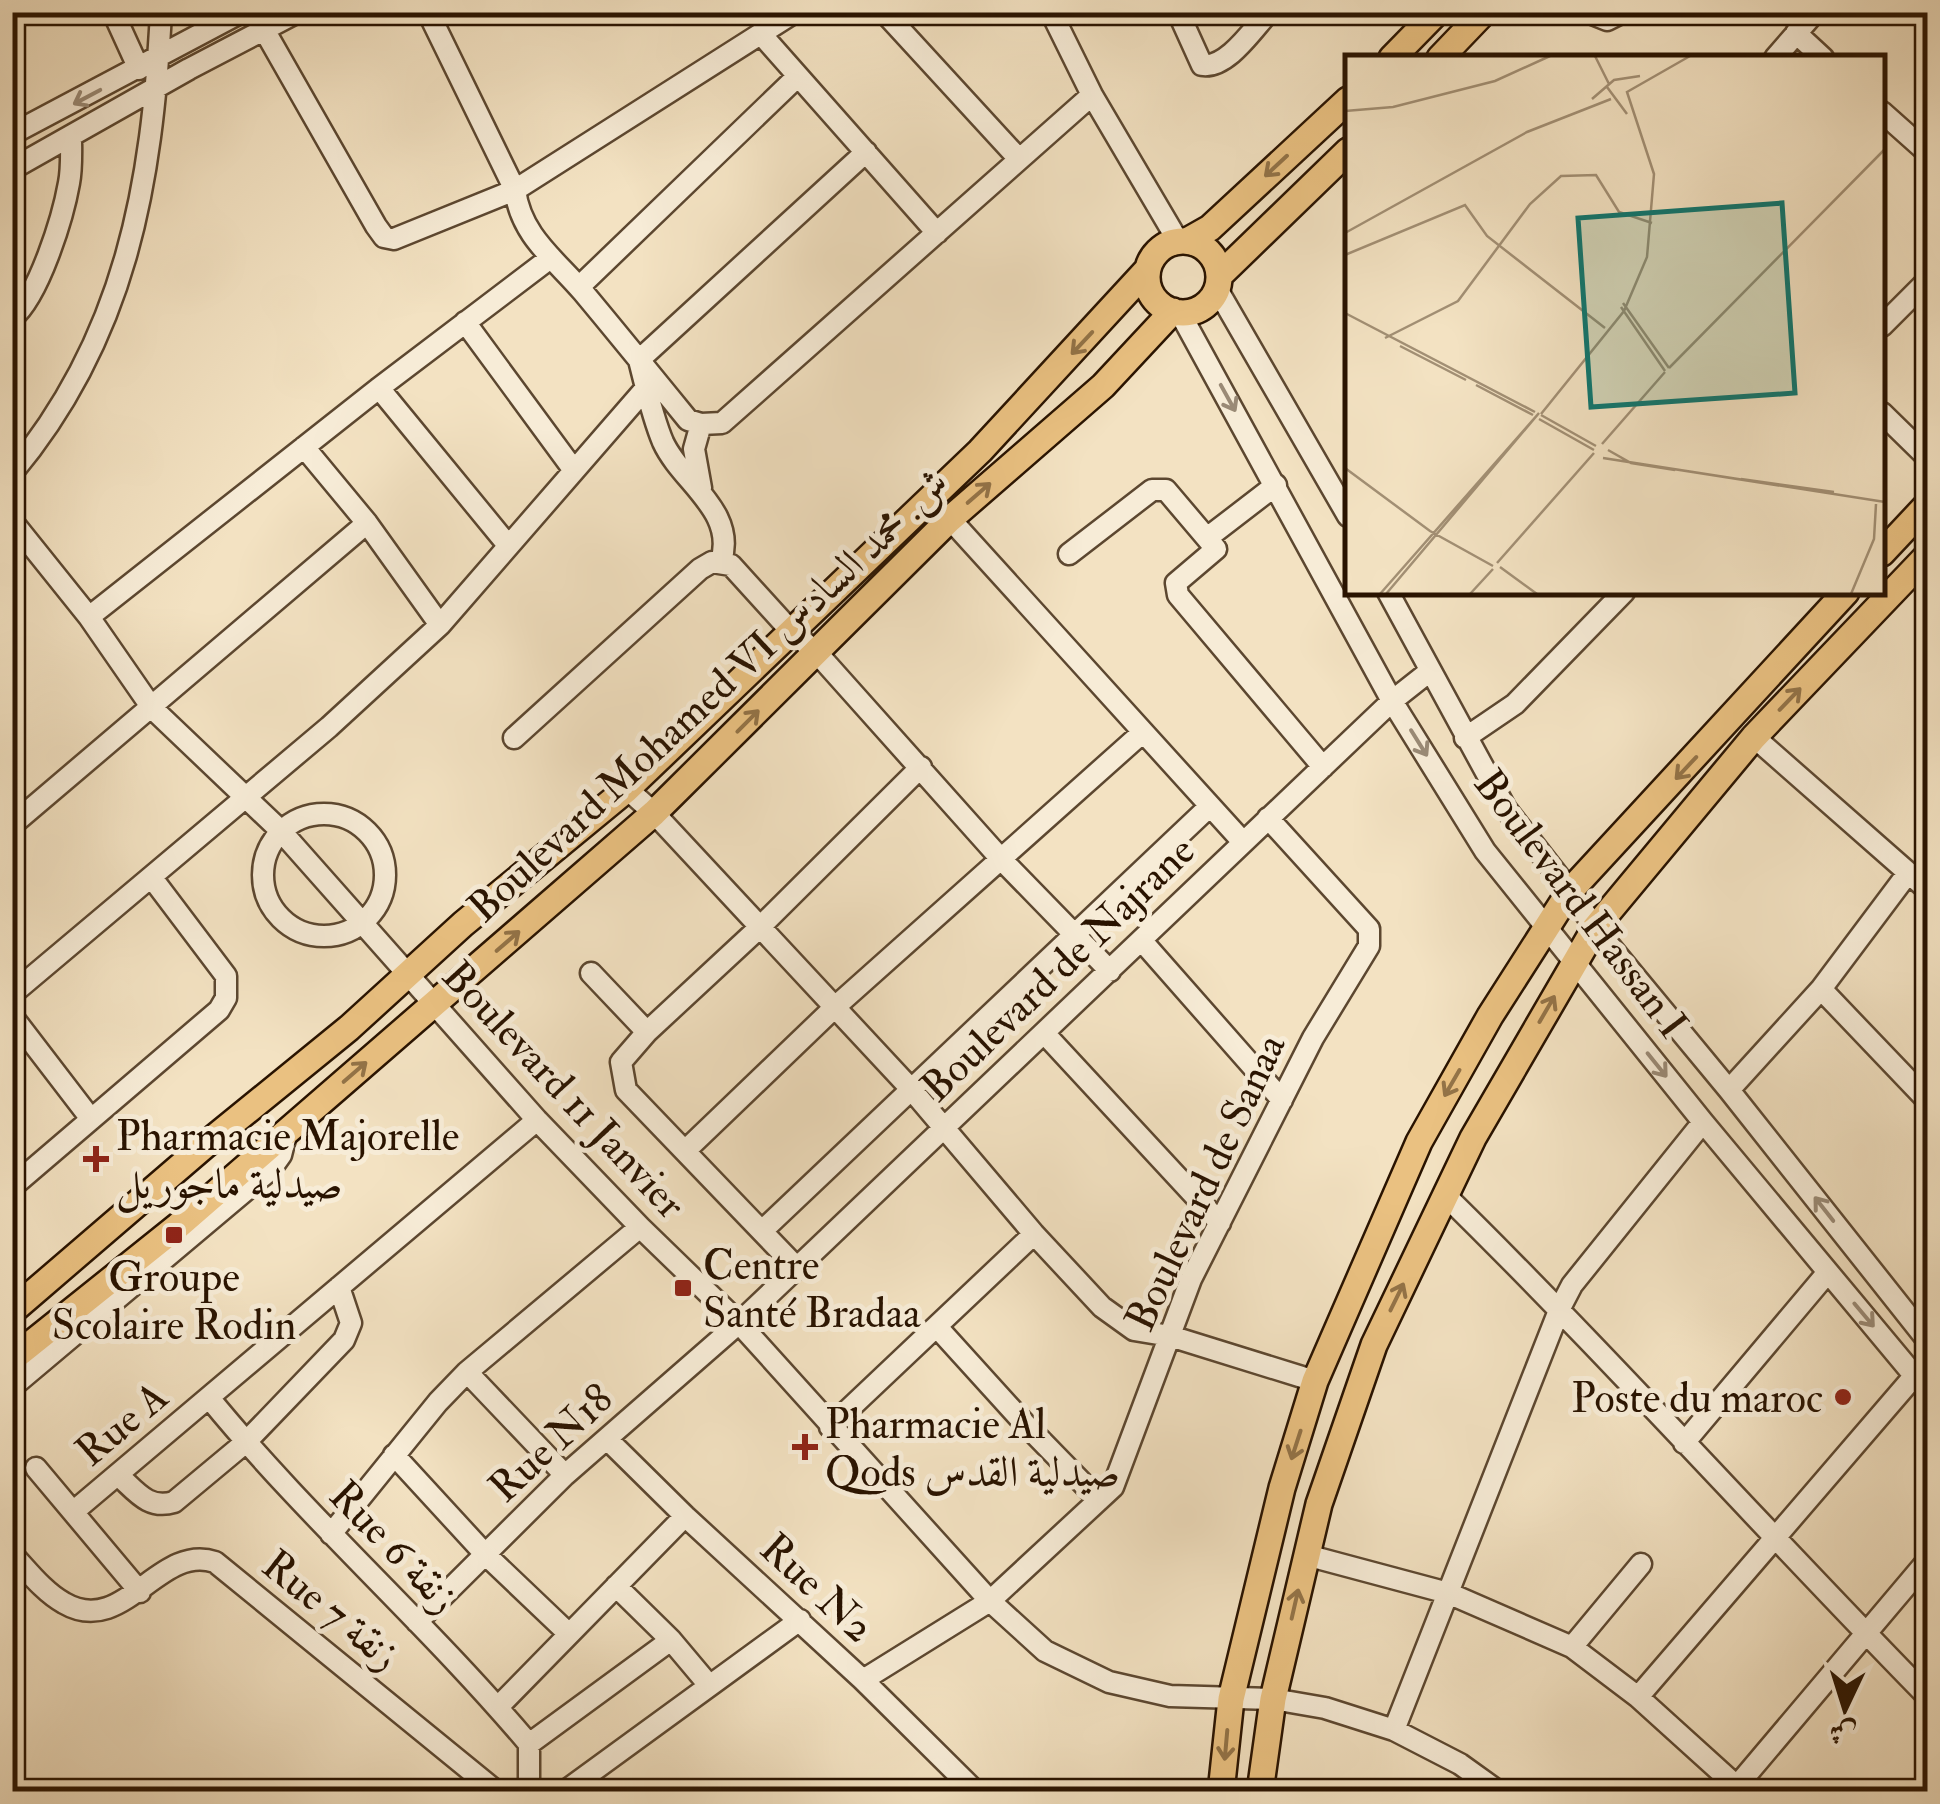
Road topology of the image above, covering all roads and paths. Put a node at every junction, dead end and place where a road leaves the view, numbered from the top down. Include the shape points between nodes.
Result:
1 (113, 12) edge
2 (161, 12) edge
3 (242, 12) edge
4 (298, 12) edge
5 (428, 12) edge
6 (795, 12) edge
7 (884, 12) edge
8 (1051, 12) edge
9 (1178, 12) edge
10 (1269, 12) edge
11 (1438, 12) edge
12 (1484, 12) edge
13 (1588, 12) edge
14 (1623, 12) edge
15 (1815, 12) edge
16 (259, 21) edge
17 (1796, 33) junction
18 (762, 34) junction
19 (1395, 55) edge
20 (1443, 55) edge
21 (1777, 55) edge
22 (1821, 55) edge
23 (159, 56) junction
24 (139, 70) junction
25 (798, 76) junction
26 (156, 86) junction
27 (1092, 95) junction
28 (1345, 103) edge
29 (1885, 120) edge
30 (12, 134) edge
31 (71, 136) junction
32 (866, 152) junction
33 (1928, 153) edge
34 (1345, 154) edge
35 (1019, 160) junction
36 (12, 169) edge
37 (515, 190) junction
38 (936, 233) junction
39 (1182, 241) junction
40 (550, 259) junction
41 (1147, 270) junction
42 (1928, 280) edge
43 (1218, 283) junction
44 (578, 286) junction
45 (15, 310) edge
46 (1176, 312) junction
47 (465, 322) junction
48 (1885, 323) edge
49 (639, 360) junction
50 (379, 388) junction
51 (646, 388) junction
52 (1885, 416) edge
53 (701, 424) junction
54 (304, 447) junction
55 (1928, 458) edge
56 (573, 470) junction
57 (12, 473) edge
58 (701, 490) junction
59 (1280, 491) junction
60 (1928, 504) edge
61 (1345, 511) edge
62 (950, 519) junction
63 (12, 521) edge
64 (367, 523) junction
65 (507, 544) junction
66 (1212, 544) junction
67 (1885, 550) edge
68 (1069, 554) dead end
69 (1928, 555) edge
70 (721, 562) junction
71 (1390, 595) edge
72 (1621, 595) edge
73 (1843, 595) edge
74 (89, 617) junction
75 (440, 625) junction
76 (790, 630) junction
77 (817, 653) junction
78 (1430, 671) junction
79 (1392, 701) junction
80 (152, 708) junction
81 (1142, 732) junction
82 (1754, 737) junction
83 (514, 738) dead end
84 (1465, 738) junction
85 (921, 767) junction
86 (1323, 767) junction
87 (627, 788) junction
88 (245, 800) junction
89 (1209, 807) junction
90 (654, 813) junction
91 (1268, 818) junction
92 (12, 825) edge
93 (280, 830) junction
94 (1243, 842) junction
95 (1001, 859) junction
96 (1908, 872) junction
97 (152, 878) junction
98 (1928, 890) edge
99 (1570, 891) junction
100 (364, 925) junction
101 (1547, 926) junction
102 (759, 928) junction
103 (1594, 928) junction
104 (1078, 935) junction
105 (1142, 941) junction
106 (1574, 961) junction
107 (1110, 971) junction
108 (591, 973) dead end
109 (408, 975) junction
110 (16, 985) edge
111 (1821, 989) junction
112 (435, 1005) junction
113 (835, 1007) junction
114 (12, 1016) edge
115 (647, 1032) junction
116 (1044, 1034) junction
117 (911, 1089) junction
118 (1729, 1090) junction
119 (1282, 1100) junction
120 (1928, 1101) edge
121 (91, 1119) junction
122 (538, 1120) junction
123 (1703, 1122) junction
124 (945, 1127) junction
125 (686, 1150) junction
126 (12, 1186) edge
127 (1446, 1195) junction
128 (1220, 1223) junction
129 (640, 1227) junction
130 (762, 1231) junction
131 (1034, 1234) junction
132 (796, 1266) junction
133 (1828, 1272) junction
134 (339, 1288) junction
135 (116, 1290) junction
136 (1560, 1308) junction
137 (12, 1312) edge
138 (738, 1322) junction
139 (937, 1327) junction
140 (1170, 1336) junction
141 (1928, 1341) edge
142 (12, 1360) edge
143 (467, 1372) junction
144 (1923, 1376) edge
145 (1315, 1381) junction
146 (12, 1387) edge
147 (210, 1398) junction
148 (830, 1428) junction
149 (607, 1439) junction
150 (246, 1442) junction
151 (1684, 1443) junction
152 (394, 1454) junction
153 (36, 1468) dead end
154 (118, 1475) junction
155 (565, 1476) junction
156 (1100, 1500) junction
157 (73, 1512) junction
158 (685, 1516) junction
159 (331, 1534) junction
160 (1773, 1540) junction
161 (12, 1554) edge
162 (486, 1554) junction
163 (1306, 1555) junction
164 (1928, 1560) edge
165 (1641, 1564) dead end
166 (616, 1586) junction
167 (140, 1592) junction
168 (1448, 1594) junction
169 (990, 1601) junction
170 (800, 1620) junction
171 (418, 1622) junction
172 (1864, 1633) junction
173 (569, 1634) junction
174 (672, 1640) junction
175 (1572, 1648) junction
176 (862, 1680) junction
177 (708, 1684) junction
178 (1638, 1698) junction
179 (1928, 1698) edge
180 (1231, 1699) junction
181 (1273, 1700) junction
182 (498, 1707) junction
183 (1394, 1730) junction
184 (529, 1744) junction
185 (1738, 1790) edge
186 (497, 1792) edge
187 (529, 1792) edge
188 (564, 1792) edge
189 (976, 1792) edge
190 (1221, 1792) edge
191 (1260, 1792) edge
192 (1499, 1792) edge

1 - 24 street
2 - 23 street
3 - 23 street
4 - 16 street
5 - 37 street
6 - 18 street
7 - 35 street
8 - 27 street
9 - 10 street via 1208,67
11 - 19 main road
12 - 20 main road
13 - 14 street via 1607,20
15 - 17 street
16 - 26 street
16 - 37 street via 384,237 399,238
17 - 21 street
17 - 22 street
18 - 25 street
18 - 37 street
23 - 24 street
23 - 26 street
24 -> 30 street
25 - 32 street
25 - 44 street
26 - 31 street
26 - 57 street via 142,203 119,287 88,358
27 - 35 street
27 - 39 street
28 -> 39 main road via 1210,228
29 - 33 street
31 - 36 street
31 - 45 street via 64,206 34,289
32 - 38 street
32 - 49 street
34 - 43 main road
35 - 38 street
37 - 40 street via 522,219
38 - 53 street via 722,424
39 - 41 main road via 1154,254
39 - 43 main road via 1213,257
40 - 44 street
40 - 47 street
41 - 46 main road via 1148,288
41 -> 76 main road, Boulevard Mohamed VI ش. محمد السادس via 980,451
42 - 48 street
43 - 46 main road via 1202,307
43 - 61 street
44 - 49 street
46 -> 59 street, Boulevard Hassan I
62 -> 46 main road, Boulevard Mohamed VI ش. محمد السادس via 1103,386
47 - 50 street
47 - 56 street
49 - 51 street
49 - 53 street via 688,420
50 - 54 street
50 - 65 street
51 - 56 street
51 - 58 street via 673,463
52 - 55 street
53 - 58 street via 694,462
54 - 64 street
54 - 74 street
56 - 65 street
58 - 70 street via 726,547
59 - 66 street
59 - 79 street, Boulevard Hassan I
60 - 67 main road
62 - 77 main road, Boulevard Mohamed VI ش. محمد السادس
62 - 81 street
63 - 74 street, Boulevard 11 Janvier
64 - 75 street
64 - 80 street
65 - 75 street
66 - 68 street via 1160,488
66 - 86 street via 1176,583 1178,595
82 -> 69 main road
70 - 76 street
70 - 83 street via 700,569
71 - 78 street, Boulevard Hassan I
72 - 84 street via 1515,704
73 -> 99 main road
74 - 80 street, Boulevard 11 Janvier
75 - 88 street
76 - 77 street
76 - 87 main road, Boulevard Mohamed VI ش. محمد السادس
77 - 85 street
90 -> 77 main road, Boulevard Mohamed VI ش. محمد السادس
78 - 79 street, Boulevard de Najrane
78 - 84 street, Boulevard Hassan I
79 - 86 street, Boulevard de Najrane
79 -> 101 street, Boulevard Hassan I via 1485,851
80 - 88 street, Boulevard 11 Janvier
80 - 92 street
81 - 89 street
81 - 95 street
82 - 96 street
82 - 103 main road
84 - 99 street, Boulevard Hassan I via 1506,809
85 - 95 street
85 - 102 street
86 - 91 street, Boulevard de Najrane
87 - 90 street
87 - 109 main road, Boulevard Mohamed VI ش. محمد السادس
88 - 93 street, Boulevard 11 Janvier
88 - 97 street
89 - 94 street
89 - 104 street
90 - 102 street
112 -> 90 main road, Boulevard Mohamed VI ش. محمد السادس
91 - 94 street, Boulevard de Najrane
91 - 119 street, Boulevard de Sanaa via 1371,938
93 - 100 street, Boulevard 11 Janvier
93 - 100 street via 262,864 267,901 279,915 292,929 328,938
93 - 100 street via 316,813 330,815 356,821 383,851 386,891
94 - 105 street, Boulevard de Najrane
95 - 104 street
95 - 113 street
96 - 98 street
96 - 111 street
97 - 110 street
97 - 121 street via 226,976 226,998
99 - 101 main road
99 - 103 street, Boulevard Hassan I
100 - 109 street, Boulevard 11 Janvier
101 - 106 street, Boulevard Hassan I
101 -> 145 main road via 1419,1142
102 - 113 street
102 - 115 street
103 - 106 main road
103 - 118 street, Boulevard Hassan I
104 - 107 street
104 - 117 street
105 - 107 street, Boulevard de Najrane
105 - 119 street
106 -> 123 street, Boulevard Hassan I
127 -> 106 main road
107 - 116 street, Boulevard de Najrane
108 - 115 street
109 - 112 street, Boulevard 11 Janvier
109 - 137 main road, Boulevard Mohamed VI ش. محمد السادس
111 - 118 street
111 - 120 street
112 - 122 street, Boulevard 11 Janvier
135 -> 112 main road, Boulevard Mohamed VI ش. محمد السادس
113 - 117 street
113 - 125 street
114 - 121 street
115 - 125 street via 621,1062 621,1076 626,1090
116 - 124 street, Boulevard de Najrane
116 - 128 street
117 - 124 street
117 - 130 street
141 -> 118 street, Boulevard Hassan I
119 - 128 street, Boulevard de Sanaa
121 - 126 street
122 - 129 street, Boulevard 11 Janvier
122 - 134 street, Rue A
123 - 133 street, Boulevard Hassan I
123 - 136 street
124 - 131 street
124 - 132 street, Boulevard de Najrane
125 - 130 street
127 - 136 street
163 -> 127 main road via 1374,1345
128 - 140 street, Boulevard de Sanaa
129 - 138 street, Boulevard 11 Janvier
129 - 143 street
130 - 132 street
131 - 139 street
131 - 140 street via 1102,1307 1134,1330
132 - 138 street, Boulevard de Najrane
133 -> 144 street, Boulevard Hassan I
133 - 151 street
134 - 147 street, Rue A
134 - 150 street via 351,1324 344,1340
135 - 142 main road, Boulevard Mohamed VI ش. محمد السادس
135 - 146 street
136 - 151 street
136 - 168 street
138 - 148 street, Boulevard 11 Janvier
138 - 149 street, Rue N18
139 - 148 street
139 - 156 street
140 - 145 street
140 - 156 street, Boulevard de Sanaa via 1122,1469
143 - 152 street
143 - 155 street
144 - 160 street
145 -> 180 main road
147 - 150 street, Rue 6 زنقة
147 - 154 street, Rue A
148 - 169 street, Boulevard 11 Janvier
149 - 155 street, Rue N18
149 - 158 street, Rue N2
150 - 154 street via 174,1502 150,1504
150 - 159 street, Rue 6 زنقة
151 - 160 street
152 - 159 street
152 - 162 street
153 - 157 street
154 - 157 street, Rue A
155 - 162 street, Rue N18
156 - 169 street, Boulevard de Sanaa
157 - 167 street
158 - 166 street
158 - 170 street, Rue N2
159 - 171 street, Rue 6 زنقة
160 - 172 street
160 - 178 street
161 - 167 street, Rue 7 زنقة via 62,1602 80,1610 107,1610
162 - 171 street, Rue N18
162 - 173 street
163 - 168 street
181 -> 163 main road
164 - 172 street
165 - 175 street
166 - 173 street
166 - 174 street
167 - 186 street, Rue 7 زنقة via 187,1561 216,1562
168 - 175 street
168 - 183 street
169 - 176 street, Boulevard de Sanaa
169 - 180 street, Boulevard 11 Janvier via 1045,1651 1109,1682 1170,1696
170 - 176 street, Rue N2
170 - 177 street
171 - 182 street, Rue 6 زنقة
172 - 179 street
172 - 185 street
173 - 182 street
174 - 177 street
174 - 184 street
175 - 178 street
176 - 189 street, Rue N2
177 - 188 street
178 - 185 street
180 - 181 street, Boulevard 11 Janvier
180 -> 190 main road
181 - 183 street, Boulevard 11 Janvier
181 - 191 main road
182 - 184 street, Rue 6 زنقة
183 - 192 street, Boulevard 11 Janvier
184 - 187 street

